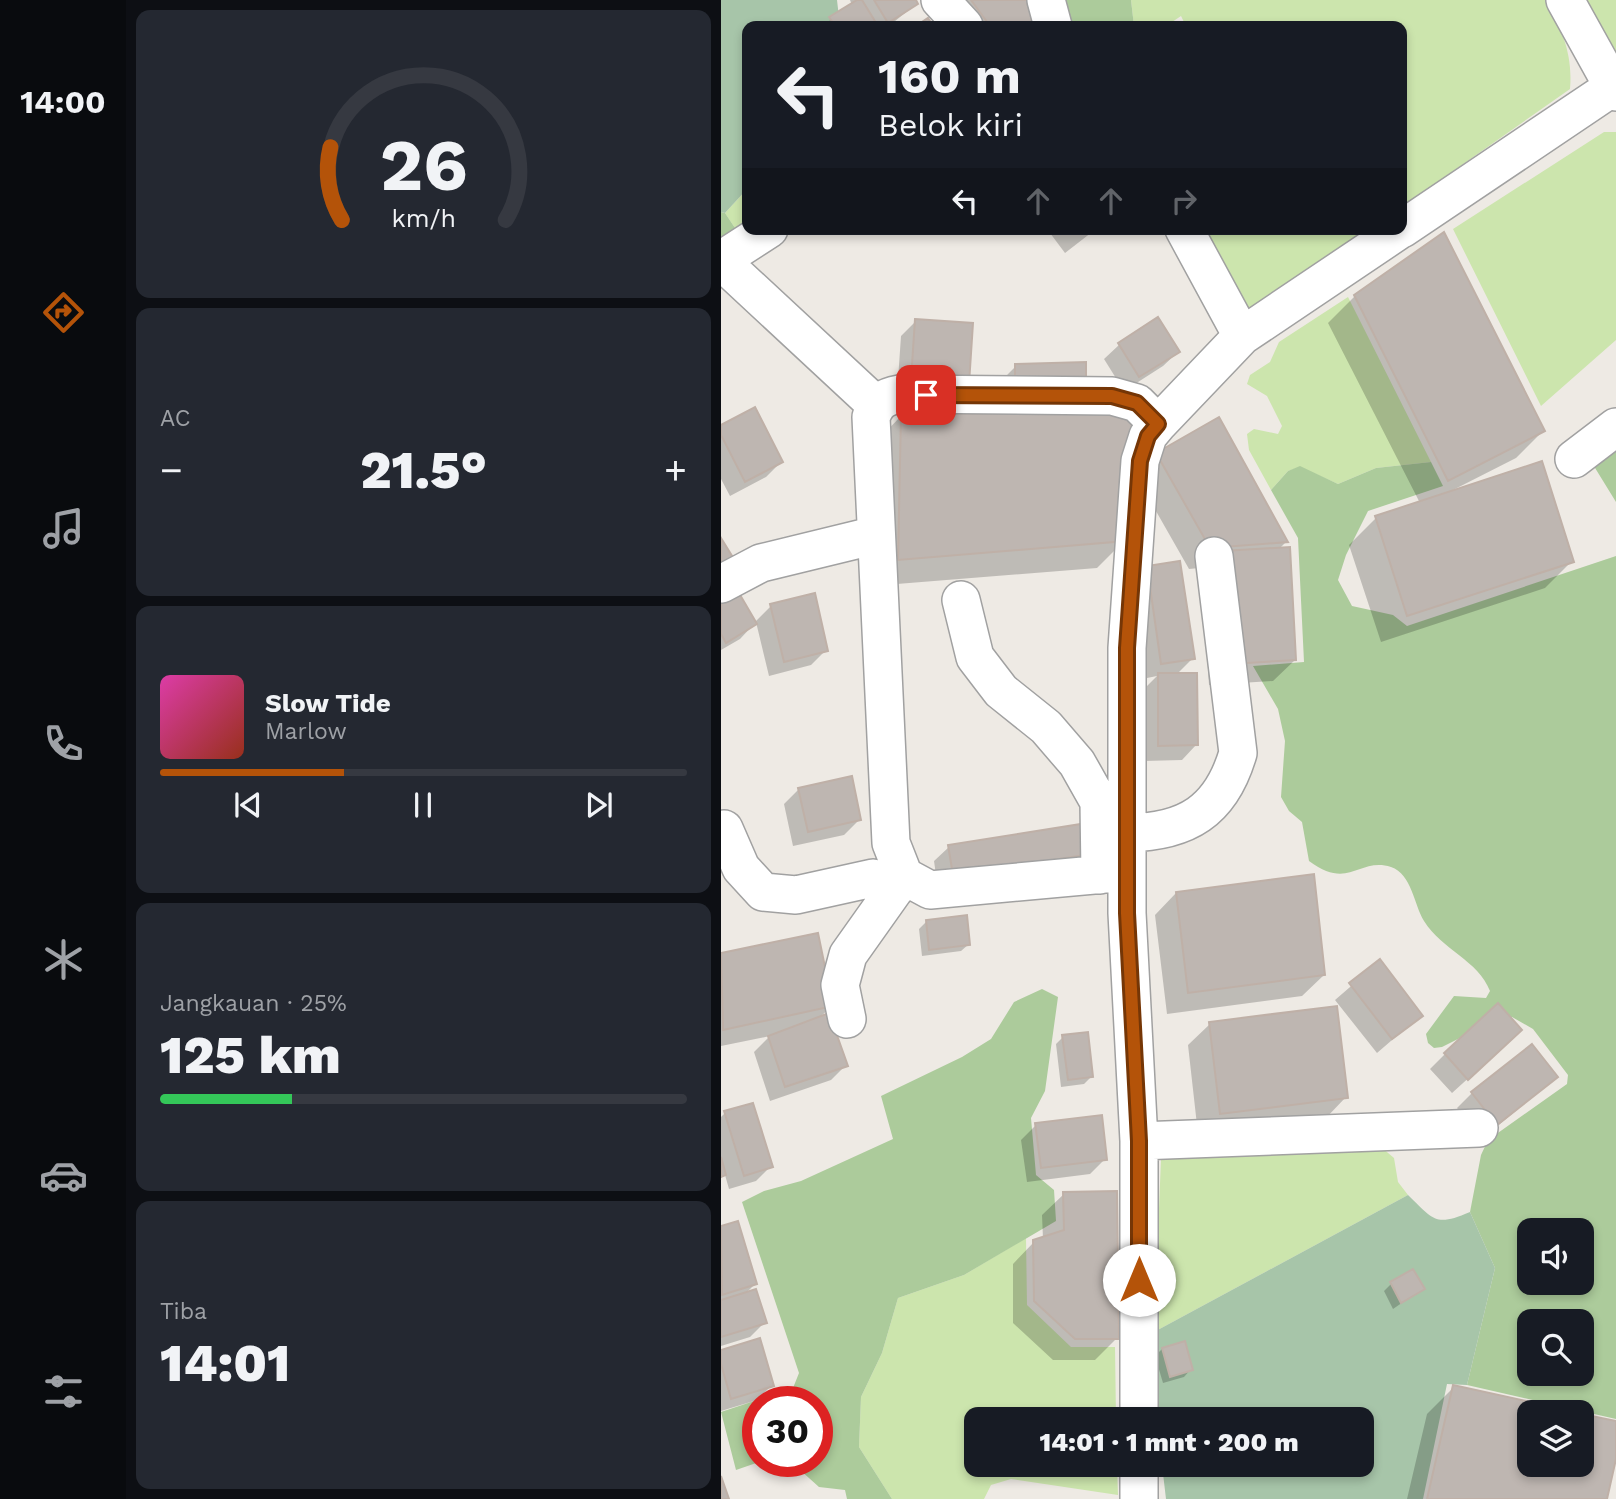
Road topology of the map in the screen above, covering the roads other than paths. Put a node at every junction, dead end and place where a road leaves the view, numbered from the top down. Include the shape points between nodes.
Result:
1 (940, 0) edge
2 (1046, 0) edge
3 (1566, 0) edge
4 (959, 21) edge
5 (1052, 21) edge
6 (1615, 88) edge
7 (1407, 225) edge
8 (760, 235) edge
9 (1187, 235) edge
10 (1392, 235) edge
11 (721, 261) edge
12 (1242, 336) junction
13 (876, 405) junction
14 (1158, 424) junction
15 (1616, 428) edge
16 (1574, 459) dead end
17 (876, 535) junction
18 (1214, 556) dead end
19 (721, 584) edge
20 (961, 600) dead end
21 (725, 829) dead end
22 (1127, 833) junction
23 (1114, 874) junction
24 (900, 882) junction
25 (848, 1019) dead end
26 (1479, 1128) dead end
27 (1139, 1141) junction
28 (1139, 1407) edge
29 (1139, 1477) edge
30 (1139, 1499) edge

1 - 4 street
2 - 5 street
3 - 6 street
6 - 7 street
8 - 11 street
9 - 12 street
10 - 12 street
11 - 13 street
12 - 14 street
13 - 14 street via 900,394 1112,396 1137,403
13 - 17 street via 871,417
14 - 22 street via 1148,436 1140,461 1127,648
15 - 16 street
17 - 19 street via 761,563
17 - 24 street via 891,843
18 - 22 street via 1238,753 1233,771 1205,813 1179,824
20 - 23 street via 975,657 1001,691 1046,727 1077,763 1099,802
21 - 24 street via 741,868 763,892 796,895 873,878
22 - 23 street
23 - 24 street via 930,890
23 - 27 street
24 - 25 street via 848,955 840,985
26 - 27 street
27 - 28 street
29 - 30 street

